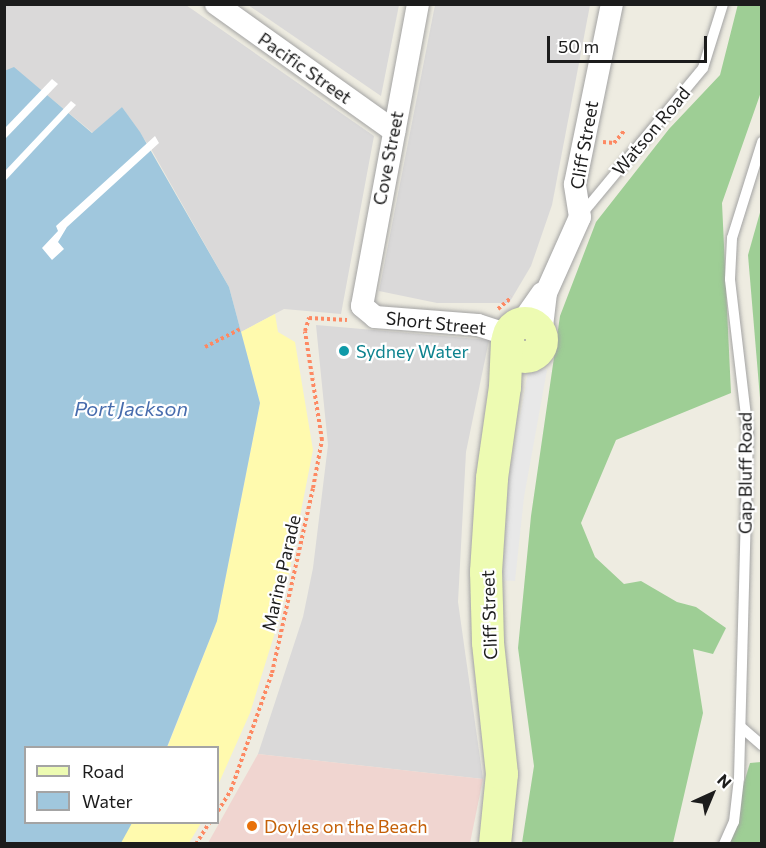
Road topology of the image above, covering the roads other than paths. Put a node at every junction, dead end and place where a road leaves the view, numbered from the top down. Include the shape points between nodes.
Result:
1 (216, 4) edge
2 (418, 4) edge
3 (612, 4) edge
4 (723, 4) edge
5 (394, 131) junction
6 (762, 142) edge
7 (580, 217) junction
8 (365, 311) joint
9 (522, 338) junction
10 (741, 728) junction
11 (762, 745) edge
12 (495, 843) edge
13 (724, 843) edge

1 - 5 street, Pacific Street
2 - 5 street, Cove Street
3 - 7 street, Cliff Street via 574,184
4 - 7 lane, Watson Road via 703,68
5 - 8 street, Cove Street via 363,293
6 - 10 lane, Gap Bluff Road via 732,238 730,279 748,433
7 - 9 street, Cliff Street
8 - 9 street, Short Street via 375,316 478,325
9 - 12 street, Cliff Street via 506,387 492,478 486,572 488,642 502,774
10 - 11 lane
10 - 13 lane, Gap Bluff Road via 734,822

